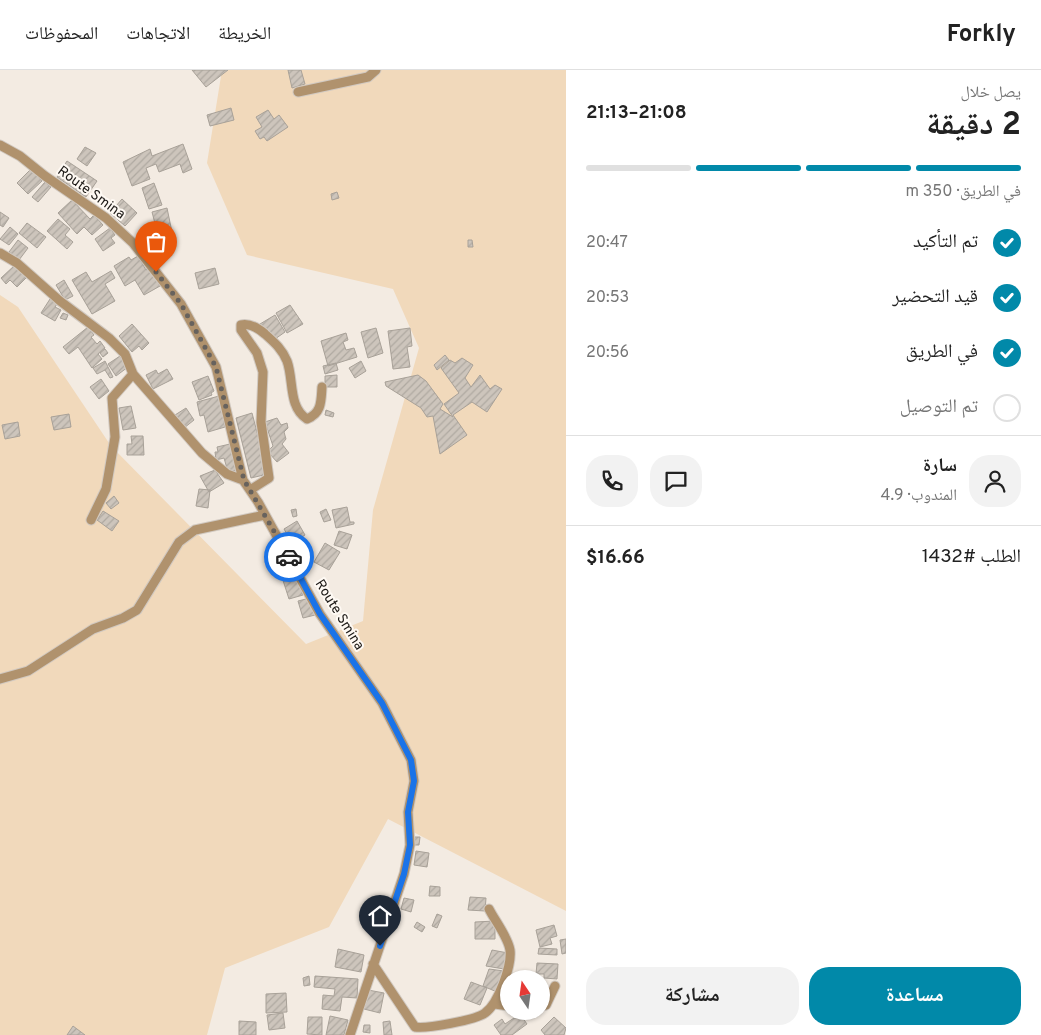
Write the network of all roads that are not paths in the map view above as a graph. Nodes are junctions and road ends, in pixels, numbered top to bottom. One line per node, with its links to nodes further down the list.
1 (376, 70): 2 (street)
2 (298, 92)
3 (0, 145): 7 (street, Route Smina)
4 (0, 253): 5 (street)
5 (134, 374): 7 (street); 10 (street)
6 (322, 387): 8 (street)
7 (244, 480): 8 (street, Route Smina)
8 (250, 490): 9 (street, Route Smina)
9 (265, 515): 11 (street); 13 (street, Route Smina)
10 (91, 520)
11 (0, 679)
12 (489, 909): 16 (street)
13 (373, 964): 18 (street); 19 (street, Route Smina)
14 (555, 986): 15 (street)
15 (550, 997)
16 (495, 1004): 17 (street); 18 (street)
17 (500, 1005)
18 (414, 1031)
19 (350, 1035)

